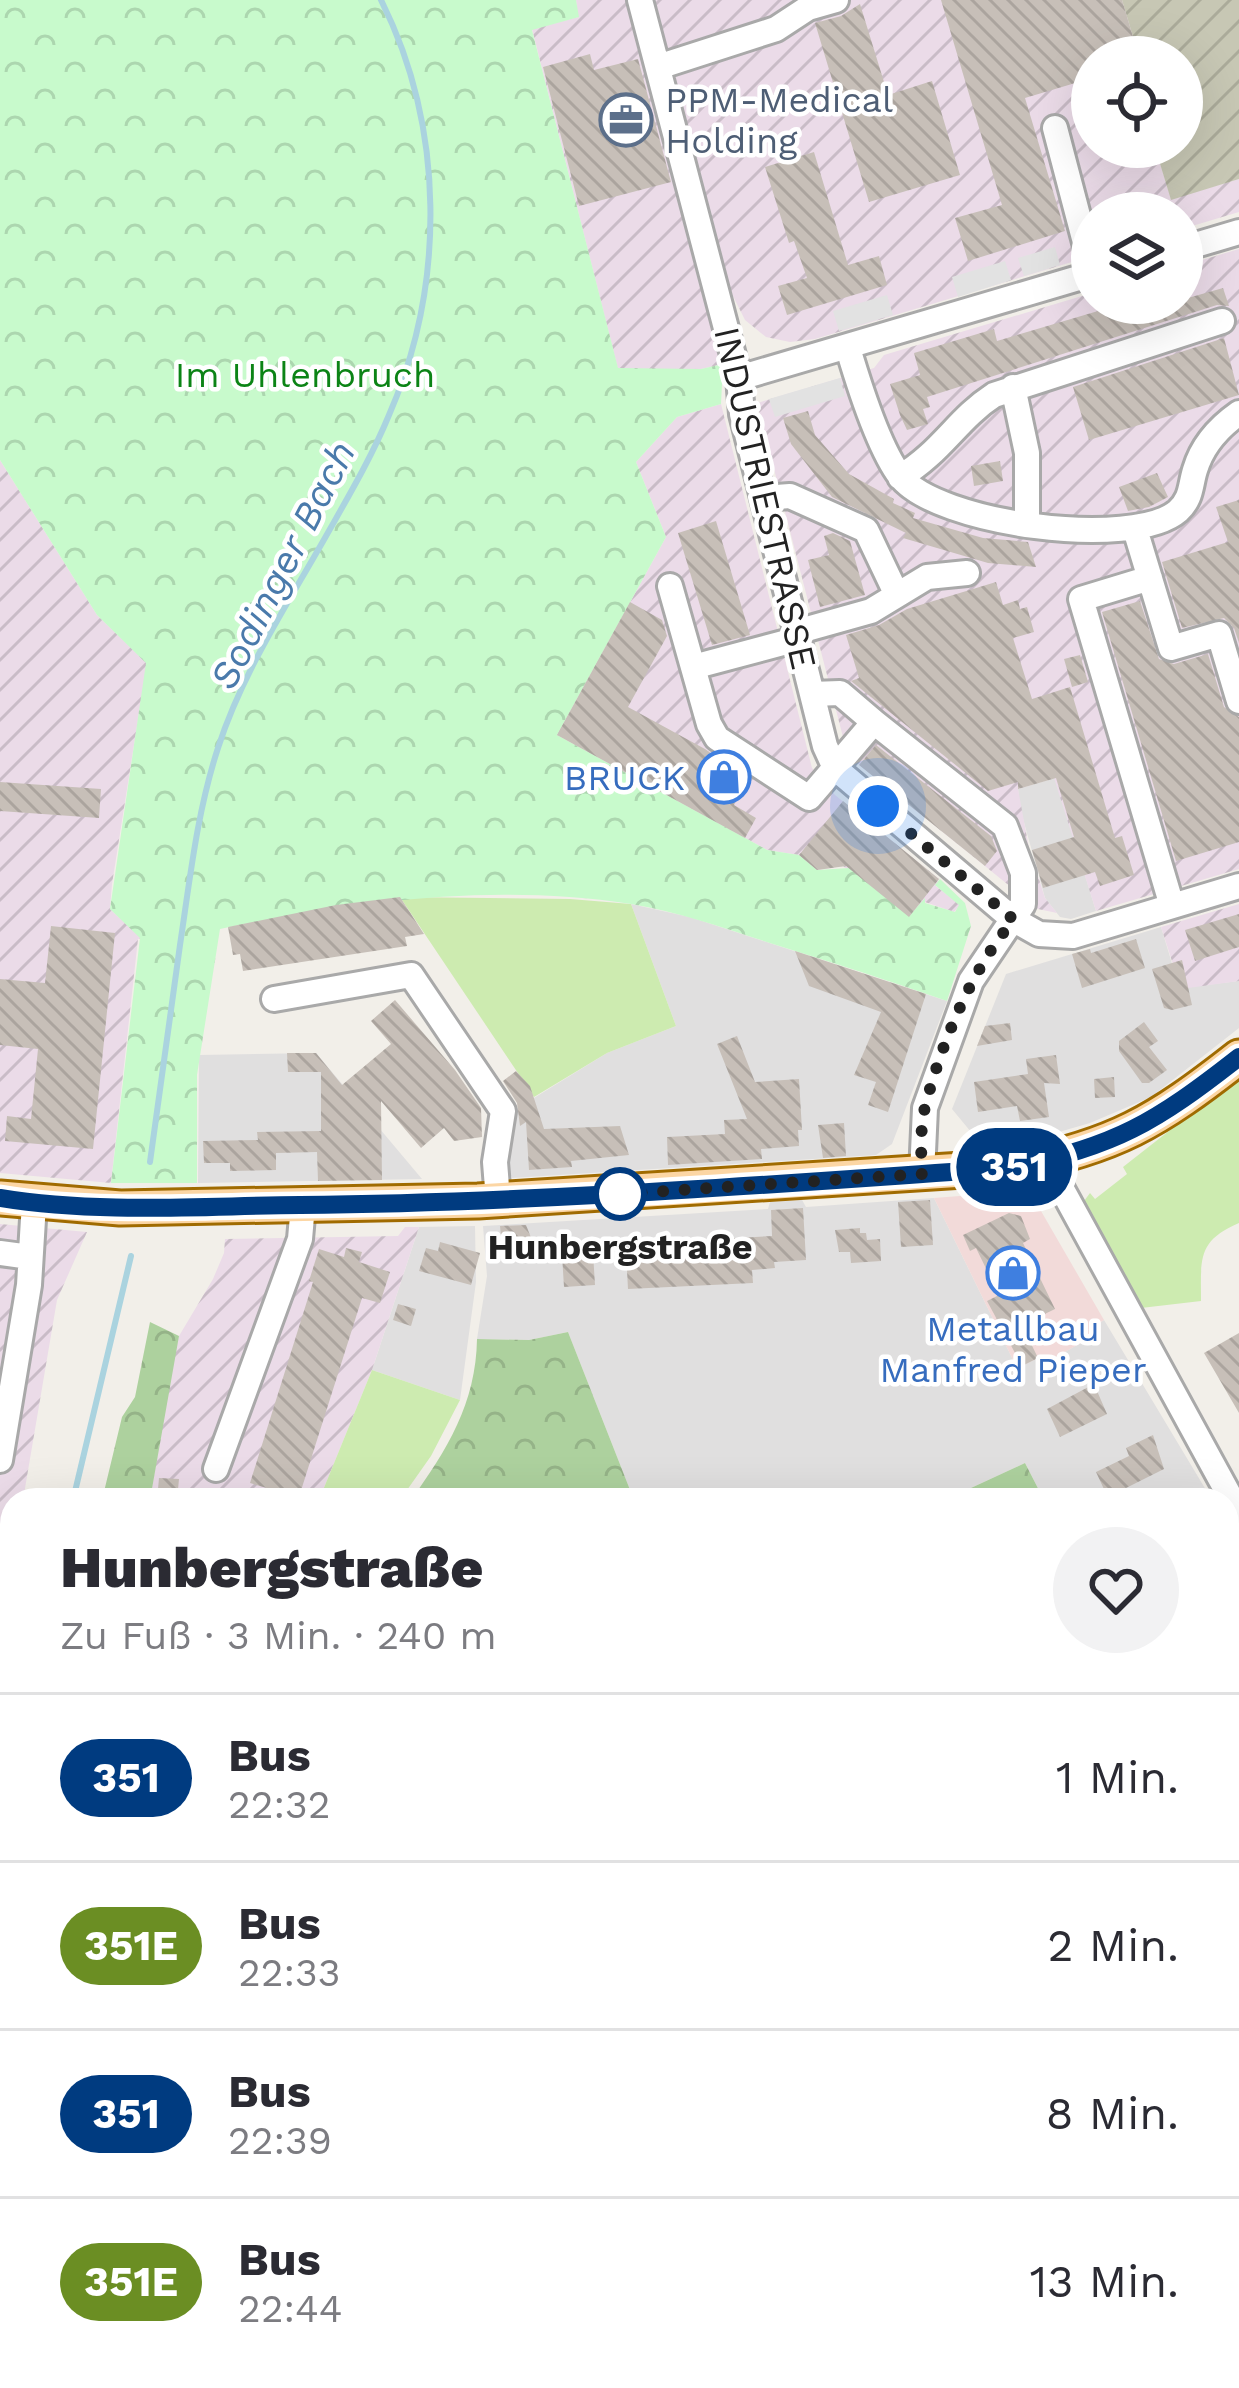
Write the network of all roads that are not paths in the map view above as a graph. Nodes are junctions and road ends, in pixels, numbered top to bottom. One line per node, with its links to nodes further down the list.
1 (640, 0): 3 (street, INDUSTRIESTRASSE)
2 (836, 0): 3 (street)
3 (658, 67): 11 (street, INDUSTRIESTRASSE)
4 (1055, 128): 5 (street)
5 (1071, 192)
6 (1239, 232): 7 (street)
7 (1203, 243)
8 (1071, 279): 10 (street)
9 (1222, 321): 12 (street)
10 (848, 348): 11 (street); 14 (street)
11 (739, 378): 15 (street, INDUSTRIESTRASSE)
12 (1013, 387): 14 (street); 16 (street)
13 (1239, 413): 17 (street)
14 (900, 477): 16 (street)
15 (763, 498): 21 (street); 22 (street, INDUSTRIESTRASSE)
16 (1027, 524): 17 (street)
17 (1135, 529): 19 (street)
18 (967, 573): 21 (street)
19 (1150, 578): 25 (street); 29 (street)
20 (670, 586): 23 (street)
21 (896, 592): 22 (street)
22 (797, 636): 23 (street); 24 (street, INDUSTRIESTRASSE)
23 (693, 667): 27 (street)
24 (812, 694): 26 (street); 27 (street, INDUSTRIESTRASSE)
25 (1239, 701)
26 (874, 722): 27 (street); 30 (street)
27 (835, 768): 30 (street)
28 (1239, 886): 29 (street)
29 (1172, 906): 30 (street)
30 (1014, 920): 34 (street)
31 (274, 999): 36 (street)
32 (1239, 1057): 33 (main road)
33 (1046, 1160): 34 (main road); 43 (street)
34 (922, 1174): 36 (main road)
35 (0, 1198): 37 (main road)
36 (498, 1200): 38 (main road)
37 (34, 1203): 38 (main road); 40 (street)
38 (304, 1205): 42 (street)
39 (0, 1253): 40 (street)
40 (30, 1257): 41 (street)
41 (0, 1460)
42 (216, 1469)
43 (1225, 1488)

